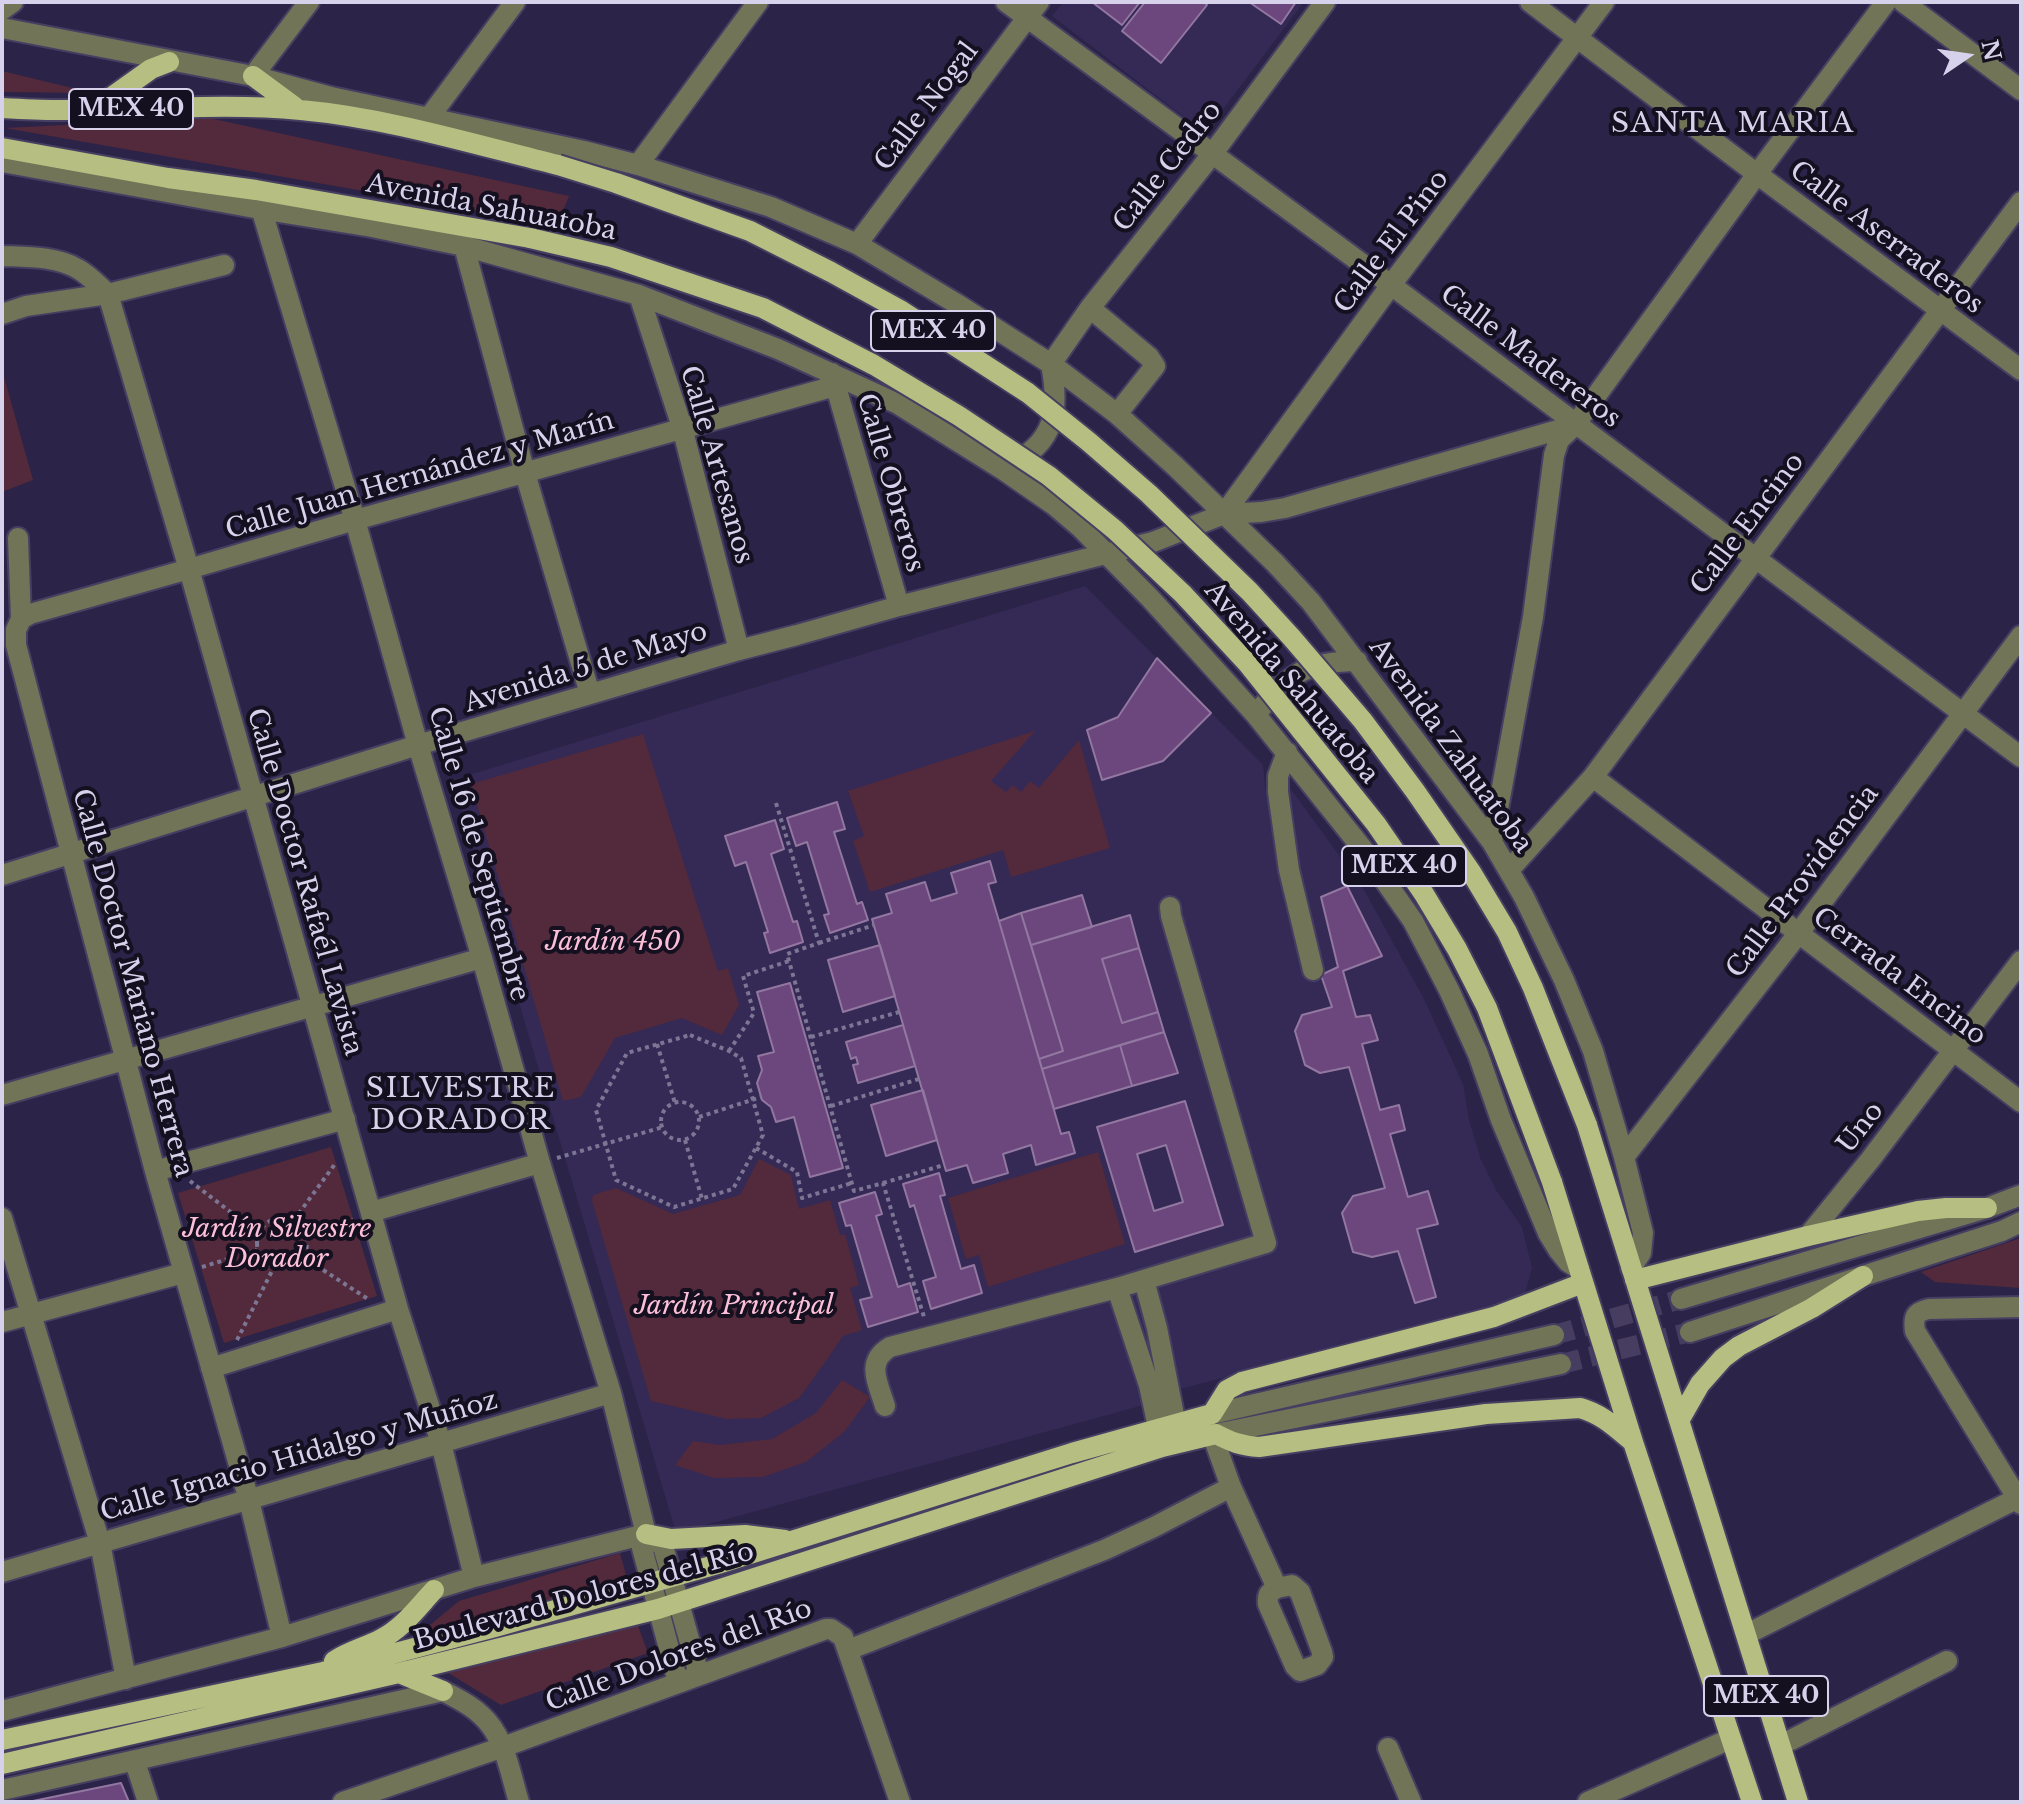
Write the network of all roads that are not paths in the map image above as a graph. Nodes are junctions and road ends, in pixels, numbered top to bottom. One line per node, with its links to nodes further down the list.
1 (13, 2): 11 (street)
2 (309, 2): 16 (street)
3 (515, 2): 21 (street)
4 (758, 2): 25 (street)
5 (1006, 2): 12 (street, Calle Madereros)
6 (1325, 2): 23 (street, Calle Cedro)
7 (1530, 2): 14 (street, Calle Aserraderos)
8 (1604, 2): 14 (street, Calle El Pino)
9 (1886, 2): 26 (street)
10 (1903, 2): 17 (street)
11 (2, 10)
12 (1033, 10): 23 (street, Calle Madereros); 29 (street, Calle Nogal)
13 (2, 28): 15 (street, Avenida Sahuatoba)
14 (1578, 38): 26 (street, Calle Aserraderos); 33 (street, Calle El Pino)
15 (169, 62): 16 (street, Avenida Sahuatoba); 19 (main road)
16 (253, 76): 20 (main road); 21 (street, Avenida Sahuatoba)
17 (2021, 90)
18 (2, 108): 19 (main road, MEX 40)
19 (84, 110): 20 (main road, MEX 40)
20 (299, 110): 21 (main road, MEX 40)
21 (424, 124): 25 (street, Avenida Sahuatoba); 91 (main road, Avenida Sahuatoba / MEX 40, bridge)
22 (2, 148): 27 (main road, Avenida Sahuatoba / MEX 40)
23 (1213, 153): 33 (street, Calle Madereros); 36 (street, Calle Cedro)
24 (2, 162): 27 (street, Avenida Sahuatoba)
25 (638, 165): 29 (street, Avenida Sahuatoba)
26 (1757, 174): 37 (street, Calle Aserraderos); 43 (street)
27 (258, 200): 30 (street, Avenida Sahuatoba); 48 (street, Calle 16 de Septiembre); 92 (main road, Avenida Sahuatoba / MEX 40, bridge)
28 (2021, 202): 37 (street, Calle Encino)
29 (857, 244): 39 (street, Avenida Sahuatoba)
30 (464, 246): 35 (street, Avenida Sahuatoba); 46 (street)
31 (2, 256): 34 (street)
32 (224, 265): 34 (street)
33 (1391, 285): 43 (street, Calle Madereros); 47 (street, Calle El Pino)
34 (108, 294): 38 (street); 52 (street, Calle Doctor Rafaél Lavista)
35 (639, 295): 41 (street, Avenida Sahuatoba); 44 (street, Calle Artesanos)
36 (1090, 308): 39 (street, Calle Cedro); 42 (street)
37 (1939, 309): 40 (street, Calle Aserraderos); 51 (street, Calle Encino)
38 (2, 314)
39 (1051, 364): 42 (street, Avenida Sahuatoba); 45 (street)
40 (2021, 370)
41 (834, 380): 44 (street, Calle Juan Hernández y Marín); 45 (street, Avenida Sahuatoba); 53 (street, Calle Obreros)
42 (1117, 414): 47 (street, Avenida Sahuatoba)
43 (1575, 425): 47 (street); 51 (street, Calle Madereros); 66 (street)
44 (682, 427): 46 (street, Calle Juan Hernández y Marín); 56 (street, Calle Artesanos)
45 (1002, 469): 50 (street, Avenida Sahuatoba)
46 (525, 473): 48 (street, Calle Juan Hernández y Marín); 58 (street)
47 (1224, 514): 50 (street, Avenida 5 de Mayo); 57 (street, Avenida Zahuatoba)
48 (355, 520): 52 (street, Calle Juan Hernández y Marín); 61 (street, Calle 16 de Septiembre)
49 (18, 538): 54 (street, Calle Doctor Mariano Herrera)
50 (1106, 554): 53 (street, Avenida 5 de Mayo); 60 (street)
51 (1757, 558): 59 (street, Calle Madereros); 64 (street, Calle Encino)
52 (189, 569): 54 (street, Calle Juan Hernández y Marín); 65 (street, Calle Doctor Rafaél Lavista)
53 (899, 606): 56 (street, Avenida 5 de Mayo)
54 (21, 619): 67 (street, Calle Doctor Mariano Herrera)
55 (2021, 636): 59 (street, Calle Providencia)
56 (739, 650): 58 (street, Avenida 5 de Mayo)
57 (1357, 661): 60 (street); 66 (street, Avenida Zahuatoba)
58 (590, 694): 61 (street, Avenida 5 de Mayo)
59 (1963, 713): 63 (street, Calle Madereros); 71 (street, Calle Providencia)
60 (1256, 715): 62 (street)
61 (418, 745): 65 (street, Avenida 5 de Mayo); 72 (street, Calle 16 de Septiembre)
62 (1287, 752): 74 (street); 92 (street)
63 (2021, 757)
64 (1593, 777): 68 (street, Calle Encino); 71 (street, Cerrada Encino)
65 (253, 796): 67 (street, Avenida 5 de Mayo); 75 (street, Calle Doctor Rafaél Lavista)
66 (1492, 842): 68 (street, Avenida Zahuatoba)
67 (70, 854): 69 (street, Avenida 5 de Mayo); 77 (street, Calle Doctor Mariano Herrera)
68 (1509, 870): 81 (street, Avenida Zahuatoba)
69 (2, 875)
70 (1170, 907): 94 (street)
71 (1798, 934): 76 (street, Cerrada Encino); 81 (street, Calle Providencia)
72 (482, 958): 75 (street); 82 (street, Calle 16 de Septiembre)
73 (2021, 961): 76 (street, Uno)
74 (1313, 970)
75 (312, 1005): 77 (street); 80 (street, Calle Doctor Rafaél Lavista)
76 (1954, 1050): 79 (street, Cerrada Encino); 89 (street, Uno)
77 (126, 1059): 78 (street); 83 (street, Calle Doctor Mariano Herrera)
78 (2, 1095)
79 (2021, 1102)
80 (345, 1119): 83 (street); 86 (street, Calle Doctor Rafaél Lavista)
81 (1624, 1157): 91 (street, Avenida Zahuatoba)
82 (540, 1163): 86 (street); 105 (street, Calle 16 de Septiembre)
83 (164, 1169): 90 (street, Calle Doctor Mariano Herrera)
84 (2021, 1195): 85 (street)
85 (1987, 1208): 89 (main road); 96 (street)
86 (371, 1212): 98 (street, Calle Doctor Rafaél Lavista)
87 (2, 1218): 99 (street)
88 (2021, 1222): 93 (street)
89 (1808, 1236): 91 (main road)
90 (183, 1273): 99 (street); 104 (street, Calle Doctor Mariano Herrera)
91 (1633, 1274): 107 (main road, MEX 40)
92 (1581, 1276): 108 (main road); 110 (main road, MEX 40)
93 (1863, 1276): 101 (street); 107 (main road)
94 (1144, 1280): 95 (street); 109 (street)
95 (1117, 1288): 106 (street); 109 (street)
96 (1681, 1299)
97 (2021, 1307): 114 (street)
98 (392, 1310): 104 (street); 111 (street, Calle Doctor Rafaél Lavista)
99 (31, 1314): 100 (street); 117 (street)
100 (2, 1322)
101 (1690, 1332)
102 (1554, 1335): 108 (street)
103 (1561, 1364): 108 (street)
104 (218, 1366): 113 (street, Calle Doctor Mariano Herrera)
105 (611, 1393): 111 (street, Calle Ignacio Hidalgo y Muñoz); 115 (street, Calle 16 de Septiembre)
106 (885, 1406)
107 (1680, 1419): 125 (main road, MEX 40)
108 (1213, 1427): 109 (main road, Boulevard Dolores del Río); 110 (main road); 112 (street)
109 (1168, 1436): 116 (main road, Boulevard Dolores del Río); 123 (main road, Boulevard Dolores del Río)
110 (1633, 1442): 136 (main road, MEX 40)
111 (441, 1443): 113 (street, Calle Ignacio Hidalgo y Muñoz); 119 (street, Calle Doctor Rafaél Lavista)
112 (1231, 1487): 121 (street); 127 (street)
113 (249, 1500): 117 (street, Calle Ignacio Hidalgo y Muñoz); 126 (street, Calle Doctor Mariano Herrera)
114 (2019, 1501): 125 (street)
115 (646, 1534): 116 (main road); 119 (street); 120 (street, Calle 16 de Septiembre)
116 (793, 1541): 120 (main road, Boulevard Dolores del Río)
117 (100, 1543): 118 (street, Calle Ignacio Hidalgo y Muñoz); 132 (street)
118 (2, 1572)
119 (474, 1577): 122 (street)
120 (662, 1580): 123 (street, Calle 16 de Septiembre); 124 (street, Calle 16 de Septiembre); 129 (main road, Boulevard Dolores del Río)
121 (1277, 1588)
122 (434, 1590): 126 (street); 129 (main road)
123 (679, 1602): 124 (main road, Boulevard Dolores del Río); 131 (street, Calle 16 de Septiembre)
124 (658, 1609): 130 (main road, Boulevard Dolores del Río); 133 (street, Calle 16 de Septiembre)
125 (1747, 1634): 138 (main road, MEX 40)
126 (282, 1637): 132 (street)
127 (848, 1650): 131 (street, Calle Dolores del Río); 147 (street)
128 (1947, 1661): 138 (street)
129 (323, 1672): 137 (main road, Boulevard Dolores del Río)
130 (399, 1673): 134 (main road); 142 (main road, Boulevard Dolores del Río)
131 (699, 1675): 133 (street, Calle Dolores del Río)
132 (126, 1679): 135 (street)
133 (678, 1682): 139 (street, Calle Dolores del Río)
134 (443, 1691): 139 (street); 141 (street)
135 (2, 1711)
136 (1730, 1739): 149 (street); 150 (main road, MEX 40)
137 (2, 1740)
138 (1781, 1745): 151 (main road, MEX 40)
139 (503, 1747): 145 (street, Calle Dolores del Río); 146 (street)
140 (1388, 1748): 148 (street)
141 (135, 1762): 143 (street); 144 (street)
142 (2, 1764)
143 (2, 1790)
144 (148, 1802)
145 (343, 1802)
146 (519, 1802)
147 (900, 1802)
148 (1411, 1802)
149 (1588, 1802)
150 (1752, 1802)
151 (1798, 1802)

